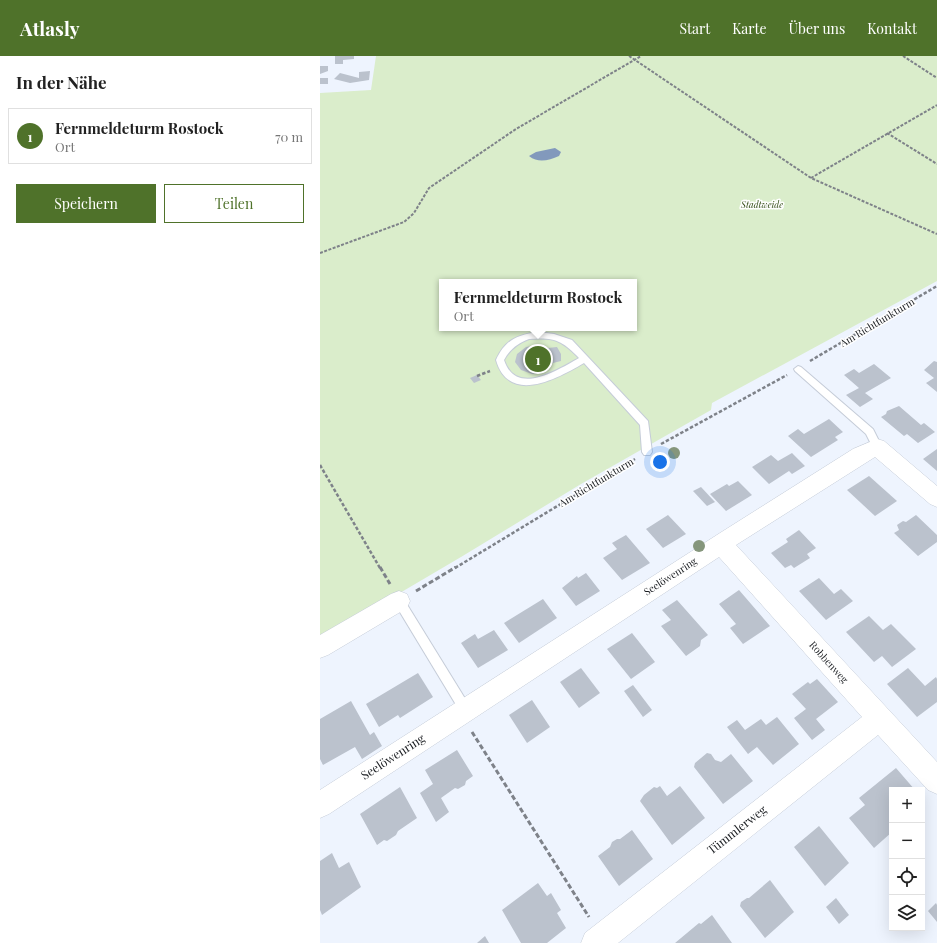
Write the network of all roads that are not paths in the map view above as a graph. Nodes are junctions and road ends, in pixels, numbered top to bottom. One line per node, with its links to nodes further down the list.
1 (584, 359): 1 (lane); 4 (lane)
2 (798, 369): 3 (lane)
3 (877, 447): 5 (street); 6 (street, Seelöwenring)
4 (646, 452)
5 (937, 498)
6 (721, 544): 9 (street, Seelöwenring); 10 (street, Robbenweg)
7 (399, 601): 8 (street); 9 (lane)
8 (320, 647)
9 (462, 711): 12 (street, Seelöwenring)
10 (880, 718): 11 (street, Robbenweg); 13 (street, Tümmlerweg)
11 (937, 781)
12 (320, 805)
13 (598, 940)

